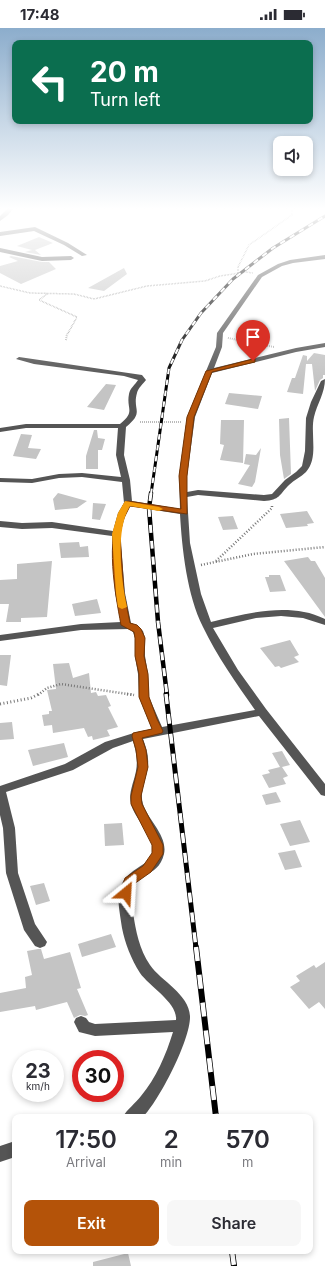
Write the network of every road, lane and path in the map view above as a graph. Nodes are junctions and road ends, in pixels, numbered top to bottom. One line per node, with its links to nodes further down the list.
1 (238, 267): 3 (path)
2 (280, 267): 4 (street)
3 (238, 274): 4 (path); 6 (path)
4 (260, 276): 7 (street)
5 (0, 286): 6 (path)
6 (48, 294): 8 (path)
7 (220, 338): 10 (path); 12 (street)
8 (66, 340)
9 (325, 346): 10 (street)
10 (296, 350): 12 (street)
11 (19, 359): 15 (street)
12 (210, 371): 14 (street)
13 (325, 381): 20 (street)
14 (191, 419): 15 (path); 19 (street)
15 (126, 424): 16 (street); 18 (street)
16 (0, 430)
17 (0, 480): 18 (street)
18 (126, 480): 21 (street)
19 (183, 496): 20 (street); 22 (street)
20 (273, 498): 26 (path)
21 (128, 503): 22 (street); 24 (street)
22 (185, 512): 27 (street)
23 (0, 524): 24 (street)
24 (116, 534): 29 (street)
25 (325, 547): 26 (path)
26 (216, 562): 27 (path)
27 (191, 567): 30 (street)
28 (325, 622): 30 (street)
29 (126, 625): 31 (street); 32 (street)
30 (207, 626): 34 (street)
31 (0, 638)
32 (144, 697): 33 (path); 35 (street)
33 (0, 704)
34 (262, 712): 35 (street); 38 (street)
35 (158, 731): 36 (street)
36 (137, 736): 37 (street); 41 (street)
37 (0, 791): 39 (street)
38 (325, 792)
39 (40, 942)
40 (81, 1022): 41 (street)
41 (181, 1026): 42 (street)
42 (138, 1114)
43 (12, 1150): 44 (street)
44 (0, 1154)

